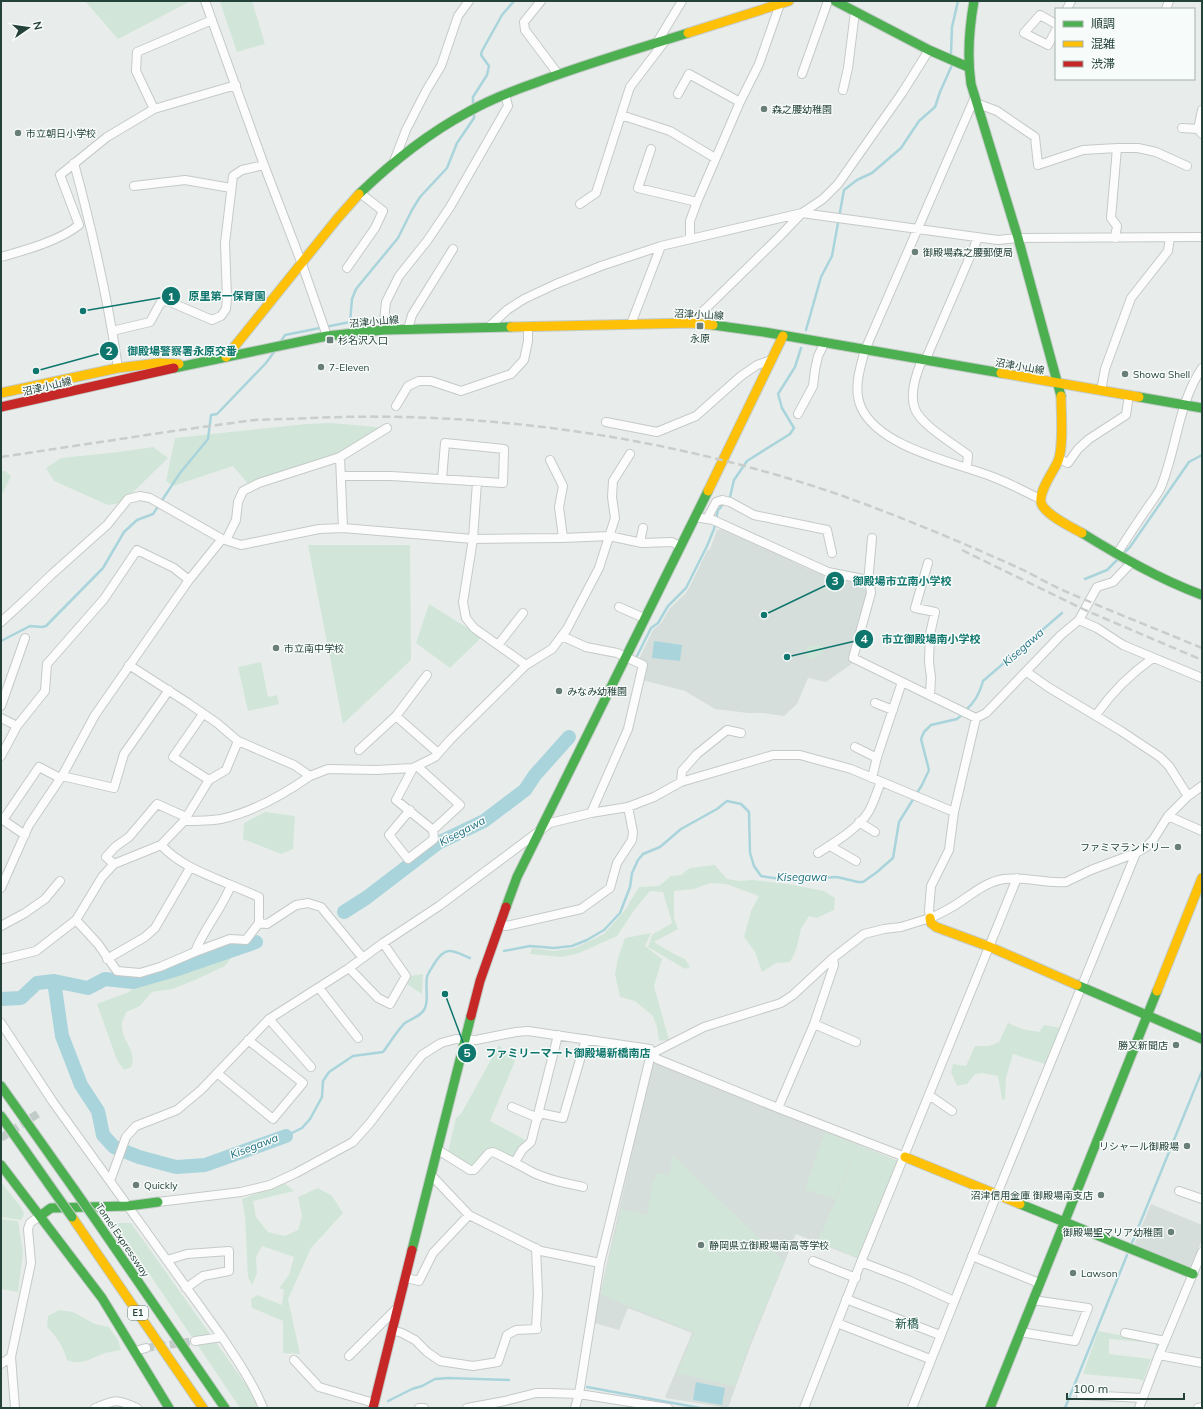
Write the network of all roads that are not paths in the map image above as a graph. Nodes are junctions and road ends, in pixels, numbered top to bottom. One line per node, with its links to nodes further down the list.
1 (205, 1): 10 (street)
2 (469, 1): 34 (street)
3 (541, 1): 17 (street)
4 (682, 1): 14 (street)
5 (828, 1): 18 (street)
6 (835, 1): 9 (main road)
7 (974, 1): 16 (main road)
8 (784, 2): 13 (main road); 24 (street)
9 (855, 12): 15 (main road); 20 (street)
10 (212, 20): 19 (street); 25 (street)
11 (1055, 23): 12 (street)
12 (1055, 32)
13 (666, 41): 14 (main road); 27 (street)
14 (656, 44): 17 (main road)
15 (930, 50): 16 (main road); 42 (street)
16 (968, 67): 23 (main road)
17 (558, 74): 21 (main road)
18 (802, 74)
19 (236, 85): 25 (street); 35 (street)
20 (843, 90)
21 (505, 94): 34 (main road); 60 (street)
22 (678, 94): 24 (street)
23 (976, 100): 31 (street); 43 (street); 48 (main road)
24 (740, 102): 32 (street)
25 (154, 109): 33 (street)
26 (1202, 110): 29 (street)
27 (621, 116): 32 (street); 41 (street)
28 (1182, 128): 29 (street)
29 (1200, 132)
30 (651, 148): 40 (street)
31 (1117, 148): 36 (street); 49 (street)
32 (715, 158): 40 (street)
33 (74, 163): 52 (street); 61 (street)
34 (393, 164): 39 (main road)
35 (264, 165): 38 (street); 53 (street)
36 (1187, 166)
37 (134, 186): 38 (street)
38 (231, 188): 61 (street)
39 (360, 193): 53 (main road); 54 (street)
40 (697, 202): 46 (street)
41 (580, 204)
42 (802, 213): 43 (street); 46 (street); 55 (street)
43 (918, 228): 47 (street); 65 (street)
44 (1170, 237): 45 (street); 49 (street); 73 (street)
45 (1202, 237)
46 (690, 238): 50 (street)
47 (978, 238): 48 (street); 68 (street)
48 (1018, 238): 49 (street); 72 (main road)
49 (1116, 238)
50 (661, 246): 56 (street); 58 (street)
51 (453, 249): 59 (street)
52 (1, 257)
53 (302, 264): 62 (street); 66 (main road)
54 (347, 268)
55 (692, 323): 56 (main road, 沼津小山線); 63 (main road, 沼津小山線)
56 (631, 324): 57 (main road, 沼津小山線)
57 (528, 326): 58 (main road, 沼津小山線); 77 (street)
58 (490, 327): 59 (main road, 沼津小山線)
59 (408, 329): 60 (main road, 沼津小山線)
60 (383, 330): 62 (main road, 沼津小山線)
61 (112, 331): 70 (street)
62 (327, 336): 66 (main road, 沼津小山線)
63 (783, 336): 64 (main road, 沼津小山線); 67 (main road)
64 (825, 342): 65 (main road, 沼津小山線); 80 (street)
65 (865, 350): 68 (main road, 沼津小山線); 87 (street)
66 (226, 357): 69 (main road, 沼津小山線)
67 (771, 360): 81 (street); 92 (main road)
68 (923, 361): 72 (main road, 沼津小山線); 87 (street)
69 (191, 364): 70 (main road, 沼津小山線); 78 (main road, 沼津小山線)
70 (118, 368): 74 (main road, 沼津小山線)
71 (1202, 368): 76 (street)
72 (1060, 384): 73 (main road, 沼津小山線); 85 (main road)
73 (1101, 391): 75 (main road, 沼津小山線)
74 (1, 393)
75 (1129, 395): 76 (main road, 沼津小山線); 85 (street)
76 (1184, 405): 79 (main road, 沼津小山線); 104 (street)
77 (396, 406)
78 (1, 407)
79 (1202, 408)
80 (798, 414)
81 (606, 422)
82 (387, 428): 84 (street)
83 (630, 454): 96 (street)
84 (340, 457): 88 (street); 99 (street)
85 (1059, 459): 91 (main road)
86 (550, 460): 97 (street)
87 (967, 467): 91 (street)
88 (341, 476): 89 (street); 94 (street)
89 (442, 479): 90 (street); 90 (street)
90 (477, 482): 100 (street)
91 (1040, 499): 104 (main road)
92 (695, 517): 93 (street); 102 (main road)
93 (710, 520): 103 (street); 108 (street)
94 (343, 528): 99 (street); 100 (street)
95 (643, 528): 101 (street)
96 (609, 536): 97 (street); 101 (street); 115 (street)
97 (563, 538): 100 (street)
98 (872, 538): 108 (street)
99 (224, 539): 107 (street); 114 (street)
100 (473, 539): 117 (street)
101 (640, 542): 102 (street)
102 (680, 546): 112 (main road)
103 (832, 553)
104 (1117, 554): 105 (main road)
105 (1129, 562): 109 (main road); 113 (street)
106 (928, 563): 127 (street)
107 (189, 580): 121 (street); 136 (street)
108 (868, 583): 125 (street)
109 (1202, 595)
110 (619, 608): 112 (street)
111 (523, 612): 117 (street)
112 (644, 618): 118 (main road)
113 (1079, 620): 119 (street); 122 (street)
114 (1, 622)
115 (562, 636): 118 (street); 120 (street)
116 (25, 638): 129 (street)
117 (498, 646): 120 (street)
118 (625, 657): 156 (street); 162 (main road)
119 (1153, 658): 124 (street); 132 (street)
120 (526, 665): 141 (street)
121 (129, 666): 126 (street); 146 (street)
122 (1027, 672): 132 (street); 134 (street)
123 (427, 675): 133 (street)
124 (1202, 678)
125 (902, 682): 127 (street); 130 (street)
126 (169, 690): 131 (street); 146 (street)
127 (930, 695): 134 (street)
128 (875, 703): 130 (street)
129 (1, 706)
130 (893, 710): 143 (street)
131 (203, 714): 138 (street); 148 (street)
132 (1096, 715): 152 (street)
133 (396, 716): 140 (street); 141 (street)
134 (973, 717): 155 (street)
135 (1, 718): 136 (street)
136 (17, 726): 142 (street)
137 (741, 733): 149 (street)
138 (238, 741): 145 (street); 148 (street)
139 (855, 747): 143 (street)
140 (360, 750)
141 (438, 753): 144 (street)
142 (1, 756)
143 (877, 758): 147 (street)
144 (416, 767): 145 (street); 154 (street); 160 (street)
145 (310, 776): 158 (street)
146 (61, 777): 164 (street); 164 (street)
147 (872, 778): 149 (street); 150 (street)
148 (209, 780): 158 (street)
149 (681, 782): 153 (street)
150 (881, 782): 155 (street); 159 (street)
151 (1202, 786): 152 (street)
152 (1188, 796): 157 (street)
153 (628, 807): 156 (street); 180 (street)
154 (410, 810): 160 (street); 160 (street)
155 (954, 812): 177 (street)
156 (591, 813): 162 (street)
157 (1168, 816): 161 (street); 168 (street)
158 (185, 819): 165 (street); 170 (street)
159 (859, 822): 163 (street); 166 (street)
160 (434, 830)
161 (1202, 831)
162 (538, 832): 180 (main road); 182 (street)
163 (875, 832)
164 (24, 835): 176 (street)
165 (161, 845): 170 (street); 171 (street)
166 (830, 846): 167 (street); 169 (street)
167 (818, 853)
168 (1136, 853): 172 (street); 190 (street)
169 (856, 861)
170 (114, 864): 178 (street)
171 (190, 868): 175 (street); 188 (street)
172 (1017, 878): 177 (street); 183 (street)
173 (1202, 878): 192 (main road)
174 (60, 881): 181 (street)
175 (231, 885): 179 (street); 184 (street)
176 (1, 888)
177 (930, 918): 183 (main road); 186 (street)
178 (76, 920): 187 (street); 188 (street)
179 (259, 923): 184 (street); 185 (street)
180 (499, 924): 198 (main road)
181 (1, 926)
182 (382, 943): 185 (street); 189 (street)
183 (990, 947): 190 (main road); 207 (street)
184 (195, 952): 188 (street)
185 (362, 958): 189 (street)
186 (833, 958): 195 (street); 203 (street)
187 (2, 959)
188 (108, 959)
189 (349, 968): 191 (street)
190 (1082, 986): 192 (main road); 221 (street)
191 (319, 988): 193 (street); 197 (street)
192 (1148, 1016): 200 (main road); 227 (main road)
193 (269, 1019): 201 (street); 204 (street)
194 (1, 1023): 218 (street)
195 (814, 1024): 202 (street); 209 (street)
196 (558, 1035): 198 (street); 199 (street); 211 (street)
197 (358, 1038)
198 (466, 1039): 213 (main road); 223 (street)
199 (586, 1039): 203 (street); 211 (street)
200 (1202, 1039)
201 (248, 1040): 205 (street); 205 (street)
202 (856, 1042)
203 (653, 1053): 209 (street); 234 (street)
204 (311, 1067)
205 (217, 1073): 218 (street)
206 (1, 1086): 270 (main road, Tomei Expressway / E1, bridge)
207 (929, 1095): 210 (street); 214 (street)
208 (512, 1106): 211 (street)
209 (778, 1108): 214 (street)
210 (952, 1111)
211 (539, 1115): 215 (street)
212 (1, 1116): 269 (main road, E1, bridge)
213 (438, 1150): 215 (street); 217 (main road)
214 (905, 1157): 221 (main road); 233 (street)
215 (515, 1162): 219 (street)
216 (1, 1165): 226 (main road)
217 (432, 1176): 225 (street); 236 (main road)
218 (110, 1181): 224 (street)
219 (582, 1187)
220 (1179, 1191): 222 (street)
221 (997, 1194): 227 (main road); 230 (street)
222 (1202, 1199)
223 (158, 1202): 224 (main road)
224 (128, 1206): 226 (main road); 231 (street)
225 (469, 1215): 228 (street); 236 (street)
226 (40, 1216): 253 (main road); 256 (street)
227 (1064, 1222): 235 (main road); 238 (main road)
228 (536, 1248): 234 (street); 245 (street)
229 (1202, 1252): 235 (street)
230 (972, 1256): 238 (street); 242 (street)
231 (167, 1260): 239 (street); 239 (street)
232 (813, 1261): 237 (street)
233 (861, 1262): 237 (street); 242 (street)
234 (600, 1264): 261 (street)
235 (1193, 1274): 251 (street)
236 (406, 1278): 243 (main road)
237 (856, 1278): 240 (street)
238 (1039, 1283): 241 (main road)
239 (186, 1288): 249 (street)
240 (846, 1299): 244 (street); 248 (street)
241 (1033, 1300): 246 (main road); 246 (street)
242 (954, 1301): 248 (street)
243 (398, 1307): 245 (main road); 255 (street)
244 (837, 1323): 257 (street); 277 (street)
245 (392, 1330): 264 (main road)
246 (1020, 1332): 279 (main road)
247 (1125, 1333): 251 (street)
248 (940, 1335): 257 (street)
249 (222, 1337): 250 (street); 271 (street)
250 (195, 1341)
251 (1165, 1341): 254 (street)
252 (146, 1348): 253 (street)
253 (135, 1351): 268 (main road)
254 (1159, 1355): 259 (street); 263 (street)
255 (349, 1356)
256 (11, 1357): 260 (street); 265 (street)
257 (930, 1359): 278 (street)
258 (294, 1360): 264 (street)
259 (1202, 1363)
260 (1, 1364)
261 (579, 1394): 274 (street); 275 (street); 276 (street)
262 (1081, 1395): 263 (street)
263 (1143, 1398): 280 (street)
264 (374, 1405)
265 (15, 1408)
266 (95, 1408): 267 (street)
267 (138, 1408)
268 (169, 1408)
269 (203, 1408)
270 (224, 1408)
271 (263, 1408)
272 (419, 1408): 273 (street)
273 (424, 1408)
274 (468, 1408)
275 (575, 1408)
276 (668, 1408)
277 (804, 1408)
278 (912, 1408)
279 (990, 1408)
280 (1139, 1408)
281 (1198, 1408): 282 (street)
282 (1202, 1408)

